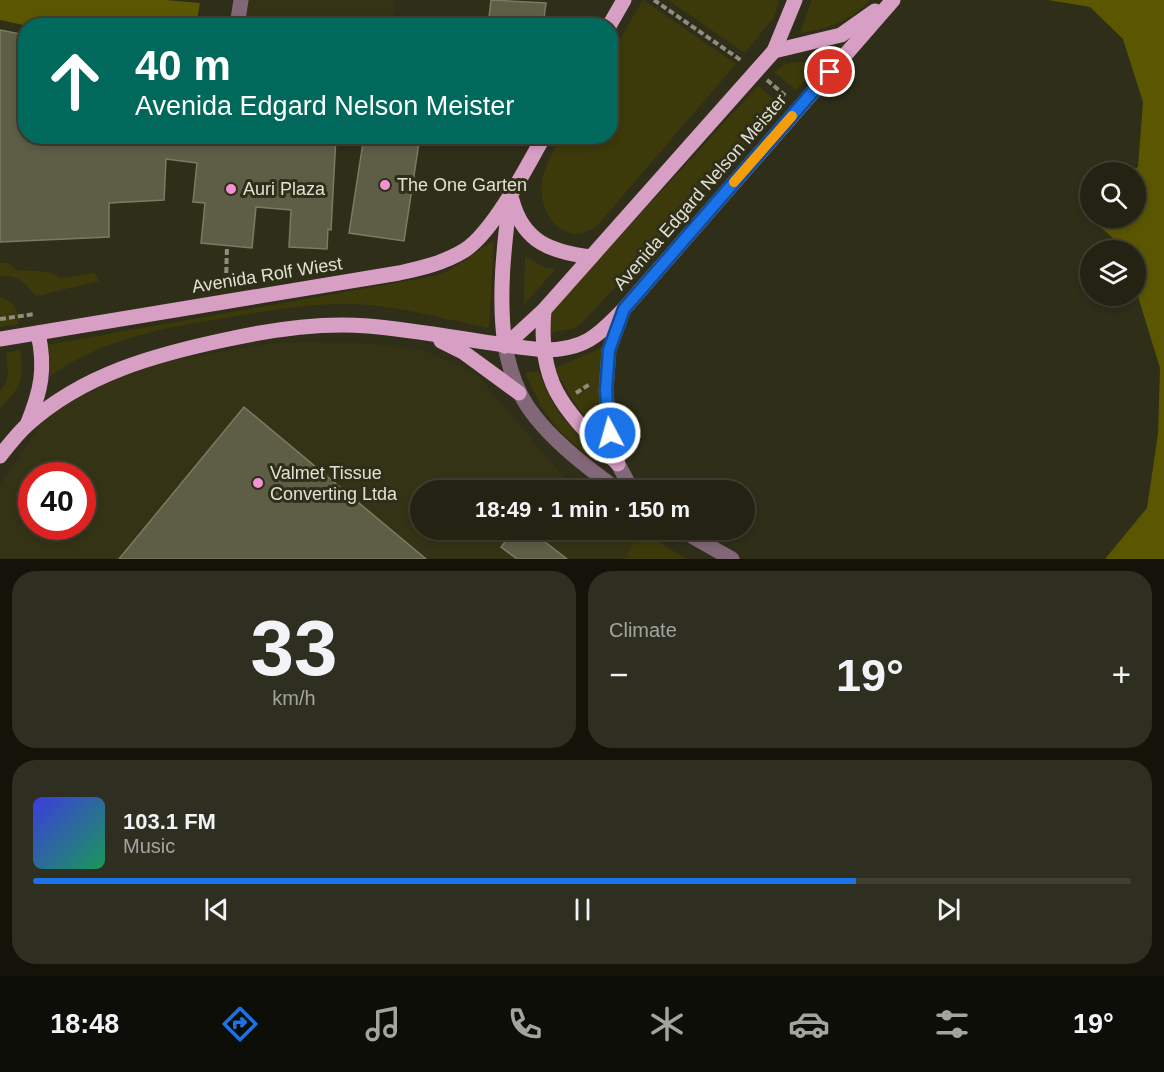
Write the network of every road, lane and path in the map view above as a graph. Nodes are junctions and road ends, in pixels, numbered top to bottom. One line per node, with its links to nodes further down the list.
1 (241, 0): 7 (street)
2 (624, 0): 8 (main road)
3 (654, 0): 10 (path)
4 (786, 0): 9 (main road)
5 (795, 0): 9 (main road)
6 (891, 0): 9 (main road); 11 (main road, Avenida Edgard Nelson Meister)
7 (238, 18)
8 (614, 18)
9 (774, 51): 10 (main road)
10 (756, 71): 11 (path); 15 (main road)
11 (799, 108): 17 (main road, Avenida Edgard Nelson Meister)
12 (539, 144): 13 (main road, Avenida Rolf Wiest)
13 (510, 194): 15 (main road); 19 (main road, Avenida Rolf Wiest); 22 (main road)
14 (227, 246): 16 (path)
15 (591, 257): 18 (main road)
16 (226, 282)
17 (624, 309): 23 (main road, Avenida Edgard Nelson Meister); 27 (street)
18 (544, 310): 22 (main road); 23 (main road)
19 (38, 333): 21 (main road, Avenida Rolf Wiest); 25 (main road)
20 (425, 333): 22 (main road, Avenida Edgard Nelson Meister); 24 (main road); 25 (main road, Avenida Edgard Nelson Meister)
21 (0, 339)
22 (505, 346): 23 (main road, Avenida Edgard Nelson Meister); 24 (street)
23 (544, 350): 27 (main road)
24 (519, 393): 28 (street)
25 (27, 425): 26 (main road)
26 (0, 456)
27 (618, 464): 29 (street)
28 (606, 480)
29 (627, 480)
30 (699, 540): 31 (street)
31 (732, 559)

